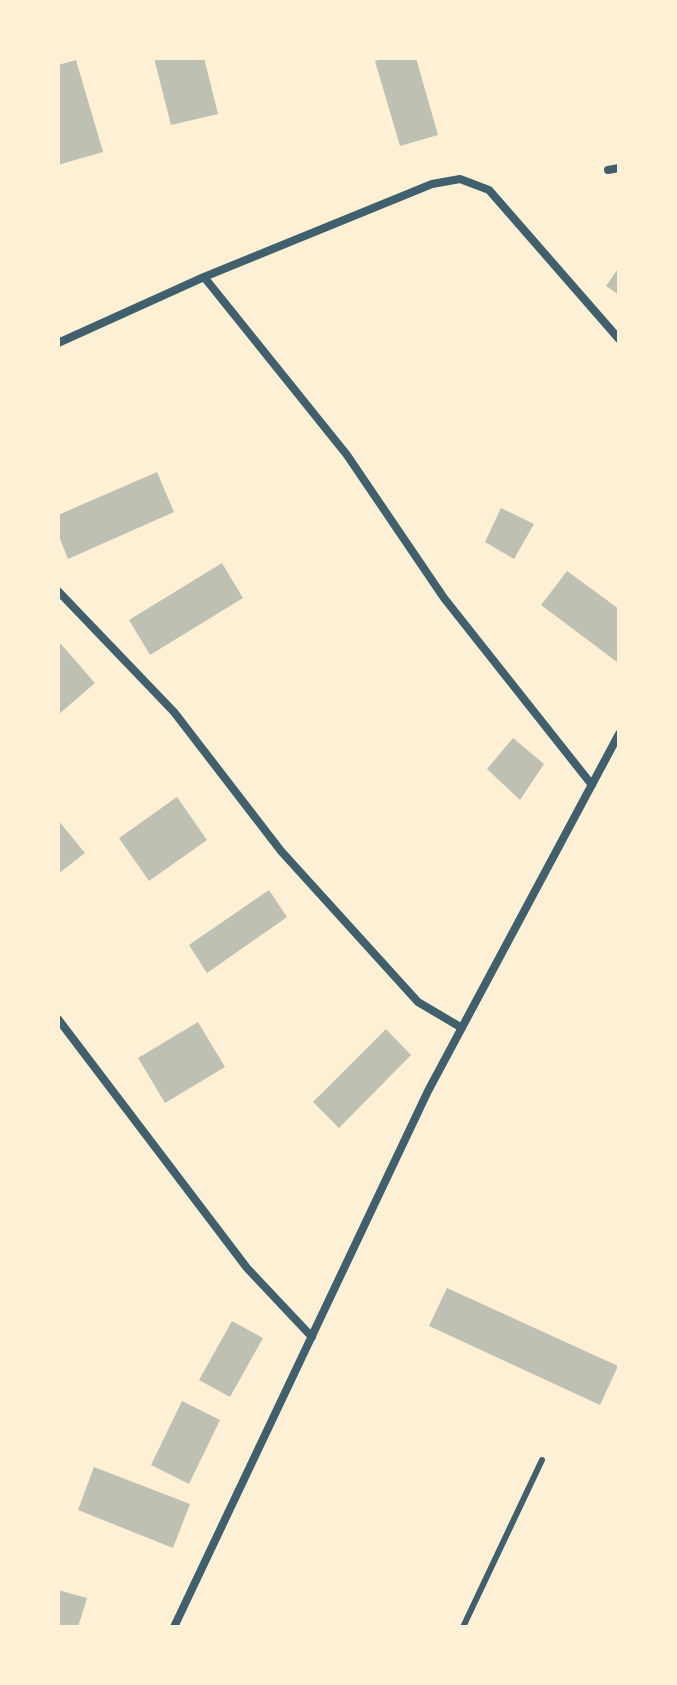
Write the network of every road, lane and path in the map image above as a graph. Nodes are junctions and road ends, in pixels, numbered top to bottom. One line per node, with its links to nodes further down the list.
1 (619, 168): 2 (street)
2 (608, 170)
3 (204, 277): 4 (street); 5 (street); 8 (street)
4 (619, 339)
5 (58, 343)
6 (58, 591): 10 (street)
7 (619, 734): 8 (street)
8 (592, 785): 10 (street)
9 (58, 1019): 11 (street)
10 (462, 1028): 11 (street)
11 (312, 1337): 13 (street)
12 (542, 1460): 14 (lane)
13 (174, 1627)
14 (463, 1627)

